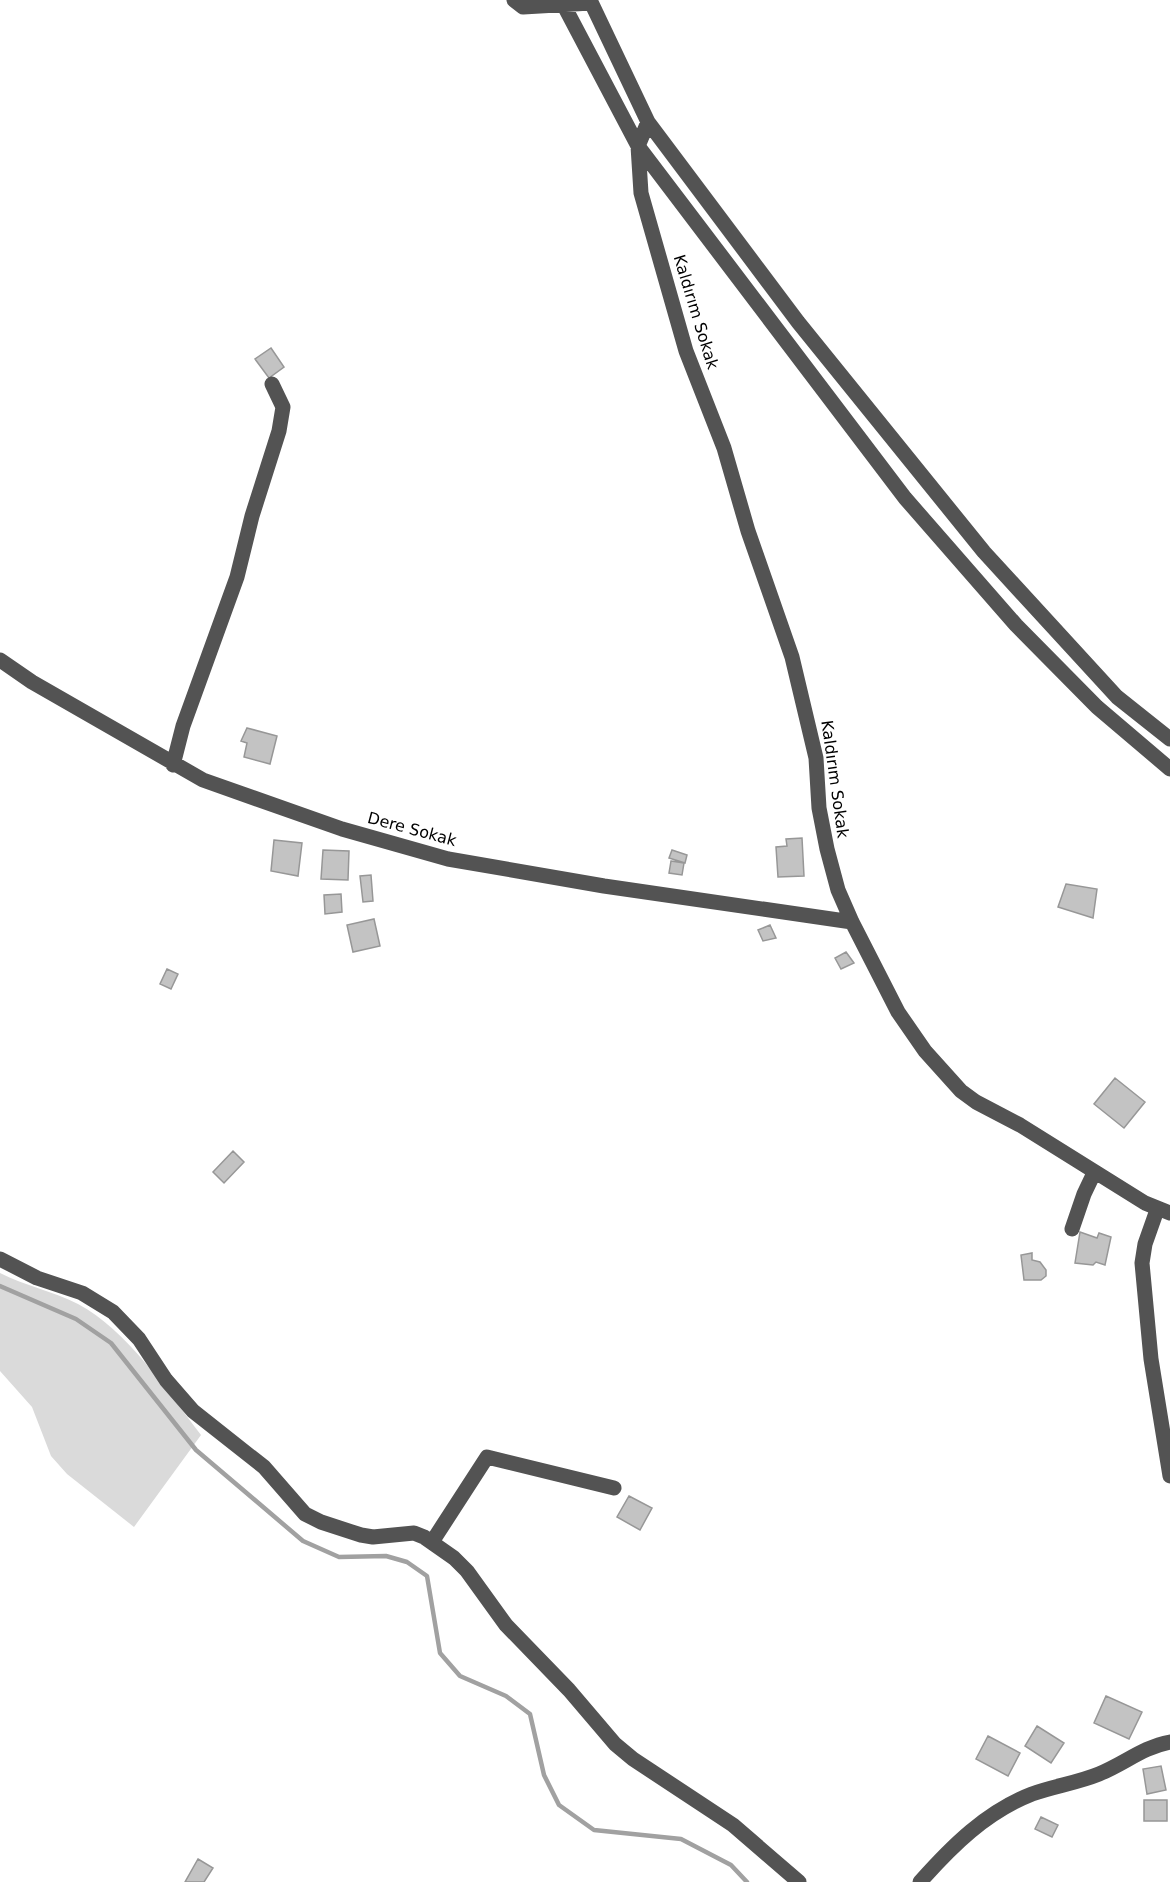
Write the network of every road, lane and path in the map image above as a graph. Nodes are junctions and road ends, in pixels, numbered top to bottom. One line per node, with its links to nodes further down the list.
1 (514, 0): 3 (street)
2 (591, 1): 3 (street); 4 (street)
3 (562, 3): 5 (street, Kaldırım Sokak)
4 (648, 122): 5 (street, Kaldırım Sokak); 8 (street)
5 (638, 146): 10 (street); 11 (street, Kaldırım Sokak)
6 (272, 384): 9 (street)
7 (0, 660): 9 (street, Dere Sokak)
8 (1170, 739)
9 (173, 765): 11 (street, Dere Sokak)
10 (1170, 769)
11 (852, 921): 12 (street, Kaldırım Sokak)
12 (1094, 1173): 13 (street, Kaldırım Sokak); 14 (street)
13 (1164, 1211): 16 (street)
14 (1072, 1229)
15 (0, 1259): 18 (street)
16 (1170, 1476)
17 (614, 1488): 18 (street)
18 (432, 1542): 20 (street)
19 (1170, 1742): 21 (street)
20 (799, 1882)
21 (920, 1882)

